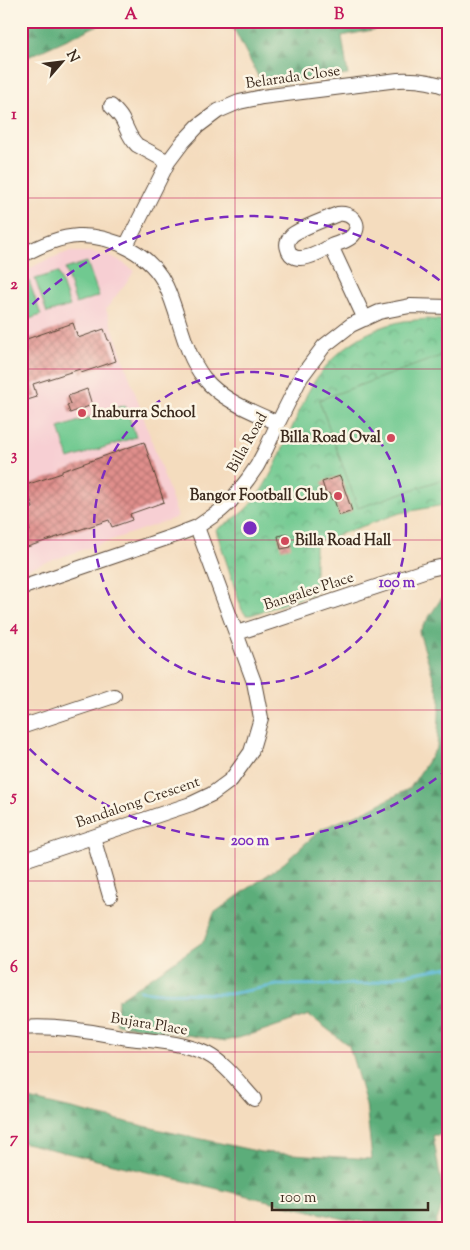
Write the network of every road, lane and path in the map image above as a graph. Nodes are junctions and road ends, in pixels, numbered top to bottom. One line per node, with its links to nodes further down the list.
1 (449, 88): 3 (street, Belarada Close)
2 (111, 106): 3 (street)
3 (168, 162): 4 (street, Belarada Close)
4 (126, 246): 6 (street); 9 (street)
5 (331, 246): 5 (street); 8 (street)
6 (23, 251)
7 (449, 307): 8 (street, Billa Road)
8 (365, 319): 9 (street, Billa Road)
9 (278, 423): 10 (street, Billa Road)
10 (197, 527): 12 (street, Billa Road); 13 (street, Bandalong Crescent)
11 (449, 565): 13 (street, Bangalee Place)
12 (21, 588)
13 (237, 633): 16 (street, Bandalong Crescent)
14 (114, 696): 15 (street)
15 (21, 727)
16 (93, 837): 17 (street, Bandalong Crescent); 18 (street)
17 (21, 861)
18 (110, 896)
19 (21, 1028): 20 (street, Bujara Place)
20 (254, 1099)

